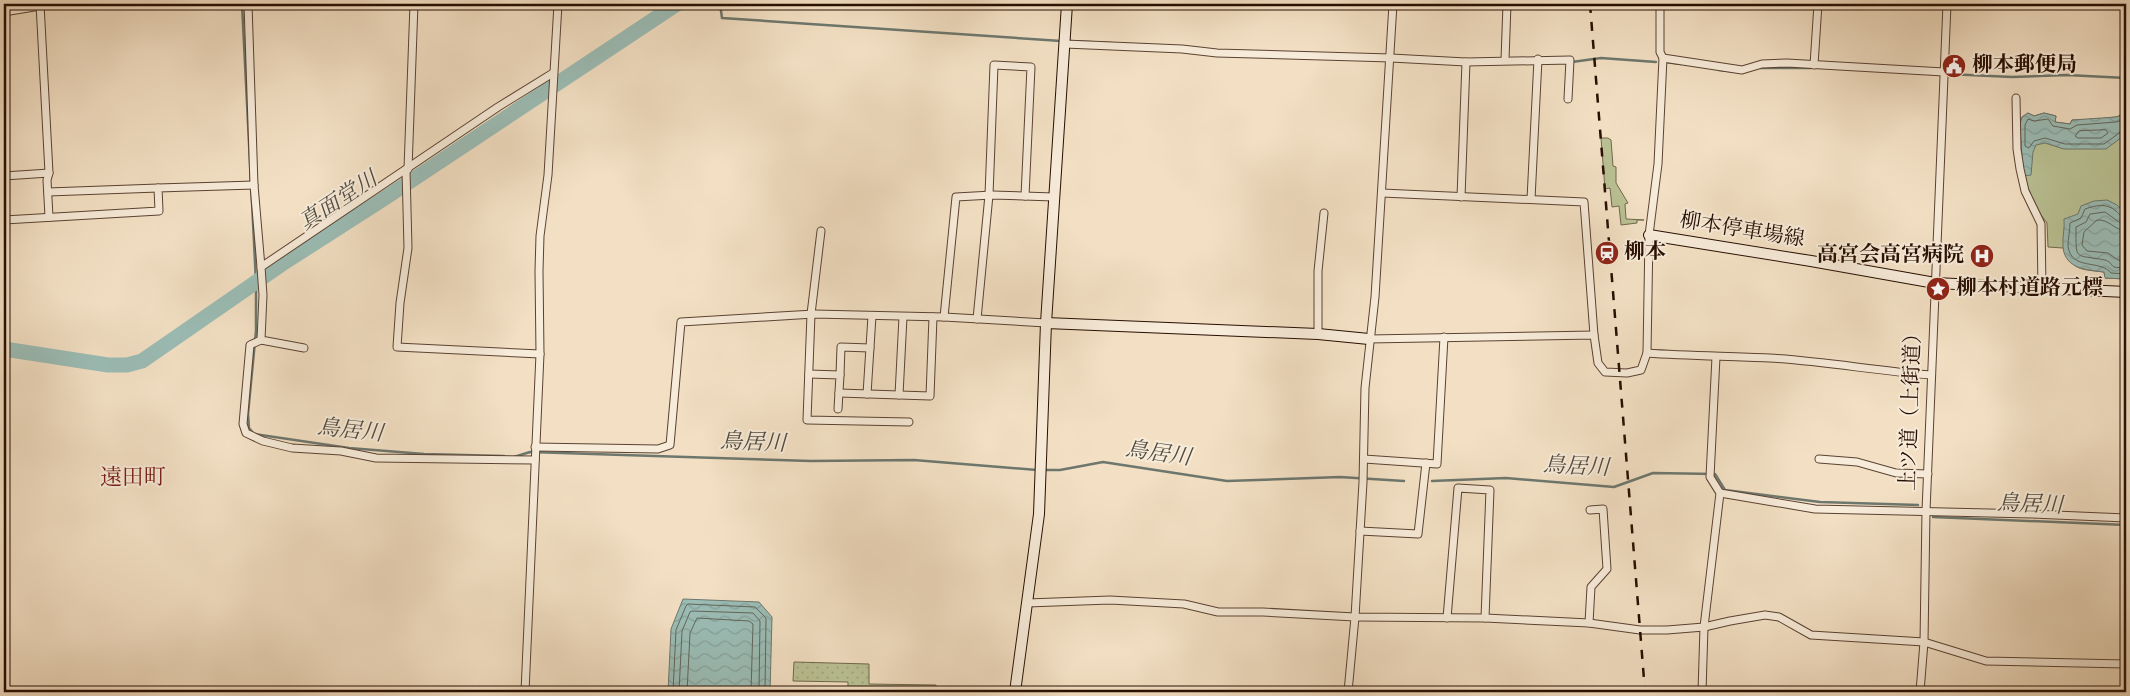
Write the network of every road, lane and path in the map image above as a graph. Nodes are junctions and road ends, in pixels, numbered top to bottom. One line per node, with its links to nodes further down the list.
1 (248, 4): 26 (street)
2 (414, 4): 23 (street)
3 (558, 4): 20 (street)
4 (1067, 4): 12 (street)
5 (1393, 4): 13 (street)
6 (1508, 4): 16 (street)
7 (1660, 4): 14 (street)
8 (1818, 4): 18 (street)
9 (1947, 4): 19 (street, 上ツ道（上街道）)
10 (40, 5): 11 (street); 24 (street)
11 (4, 12)
12 (1065, 44): 13 (street); 32 (street)
13 (1391, 58): 17 (street); 29 (street)
14 (1663, 58): 18 (street); 39 (street)
15 (1538, 59): 16 (street); 22 (street); 34 (street)
16 (1505, 60): 17 (street)
17 (1466, 62): 33 (street)
18 (1814, 65): 19 (street)
19 (1944, 72): 41 (street, 上ツ道（上街道）)
20 (553, 76): 23 (street); 59 (street)
21 (2016, 98): 42 (street)
22 (1568, 99)
23 (407, 171): 40 (street); 59 (street)
24 (49, 173): 25 (street); 28 (street)
25 (4, 176)
26 (254, 185): 27 (street); 40 (street)
27 (158, 188): 28 (street); 36 (street)
28 (48, 192): 36 (street)
29 (1382, 193): 33 (street); 54 (street)
30 (989, 195): 31 (street); 31 (street); 48 (street); 49 (street)
31 (1025, 196): 32 (street)
32 (1054, 197): 50 (street)
33 (1461, 197): 34 (street)
34 (1531, 199): 52 (street)
35 (1324, 213): 51 (street)
36 (49, 217): 37 (street)
37 (4, 220)
38 (820, 231): 44 (street)
39 (1649, 235): 41 (street, 柳本停車場線); 58 (street)
40 (261, 269): 55 (street)
41 (1935, 283): 42 (street, 柳本停車場線); 63 (street, 上ツ道（上街道）)
42 (2042, 287): 43 (street, 柳本停車場線)
43 (2126, 292)
44 (811, 314): 45 (street); 61 (street); 69 (street)
45 (872, 316): 46 (street); 57 (street)
46 (903, 317): 47 (street); 66 (street)
47 (933, 317): 48 (street); 66 (street)
48 (944, 317): 49 (street)
49 (977, 319): 50 (street)
50 (1046, 323): 51 (street); 80 (street)
51 (1318, 334): 54 (street)
52 (1594, 335): 53 (street); 58 (street)
53 (1444, 337): 54 (street); 73 (street)
54 (1369, 339): 70 (street)
55 (261, 340): 56 (street); 72 (street)
56 (304, 348)
57 (870, 348): 62 (street); 65 (street)
58 (1647, 353): 60 (street)
59 (540, 354): 69 (street)
60 (1716, 357): 63 (street); 75 (street)
61 (809, 374): 62 (street); 68 (street)
62 (840, 375): 64 (street)
63 (1932, 375): 74 (street, 上ツ道（上街道）)
64 (839, 393): 65 (street); 67 (street)
65 (867, 394): 66 (street)
66 (899, 395)
67 (838, 409)
68 (910, 422)
69 (535, 447): 72 (street)
70 (1364, 459): 73 (street); 79 (street)
71 (1819, 459): 74 (street)
72 (535, 460): 88 (street)
73 (1426, 463): 79 (street)
74 (1928, 474): 77 (street, 上ツ道（上街道）)
75 (1720, 493): 77 (street); 85 (street)
76 (1590, 510): 84 (street)
77 (1926, 511): 78 (street); 86 (street, 上ツ道（上街道）)
78 (2126, 518)
79 (1360, 530): 81 (street)
80 (1027, 603): 81 (street); 89 (street)
81 (1355, 617): 82 (street); 90 (street)
82 (1447, 618): 83 (street); 83 (street)
83 (1485, 618): 84 (street)
84 (1589, 623): 85 (street)
85 (1704, 627): 86 (street); 91 (street)
86 (1924, 642): 87 (street); 92 (street, 上ツ道（上街道）)
87 (2126, 664)
88 (525, 692)
89 (1015, 692)
90 (1348, 692)
91 (1702, 692)
92 (1920, 692)

